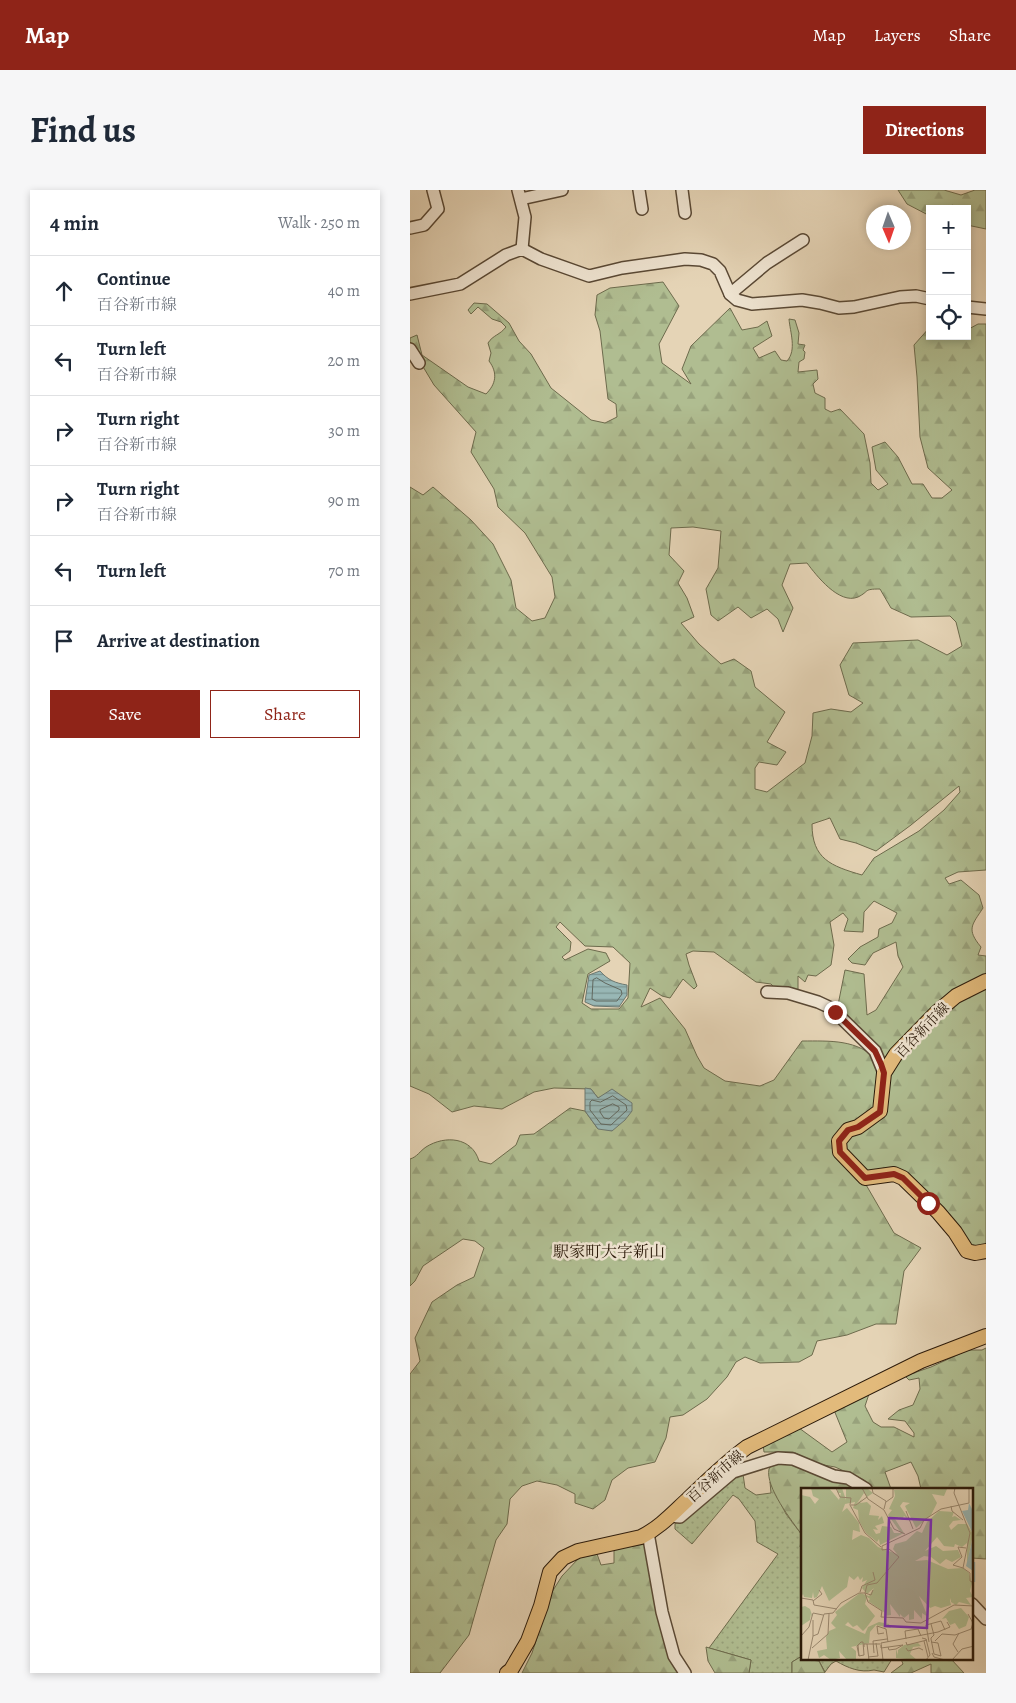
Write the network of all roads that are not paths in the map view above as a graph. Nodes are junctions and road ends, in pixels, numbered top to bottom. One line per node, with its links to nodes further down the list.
1 (433, 190): 8 (street)
2 (562, 190): 5 (street)
3 (639, 190): 6 (street)
4 (682, 190): 7 (street)
5 (520, 195): 10 (street)
6 (642, 209)
7 (685, 213)
8 (410, 228)
9 (803, 240): 12 (street)
10 (522, 249): 11 (street); 12 (street)
11 (410, 294)
12 (730, 294): 13 (street)
13 (926, 298)
14 (971, 307): 15 (street)
15 (986, 309)
16 (410, 349): 17 (street)
17 (419, 363)
18 (986, 981): 20 (main road, 百谷新市線)
19 (767, 992): 20 (street)
20 (884, 1073): 21 (main road, 百谷新市線)
21 (986, 1250)
22 (986, 1336): 24 (main road, 百谷新市線)
23 (864, 1488): 24 (street)
24 (670, 1516): 25 (main road, 百谷新市線)
25 (648, 1533): 28 (main road, 百谷新市線); 29 (street)
26 (974, 1606): 27 (street)
27 (986, 1619)
28 (508, 1673)
29 (685, 1673)

